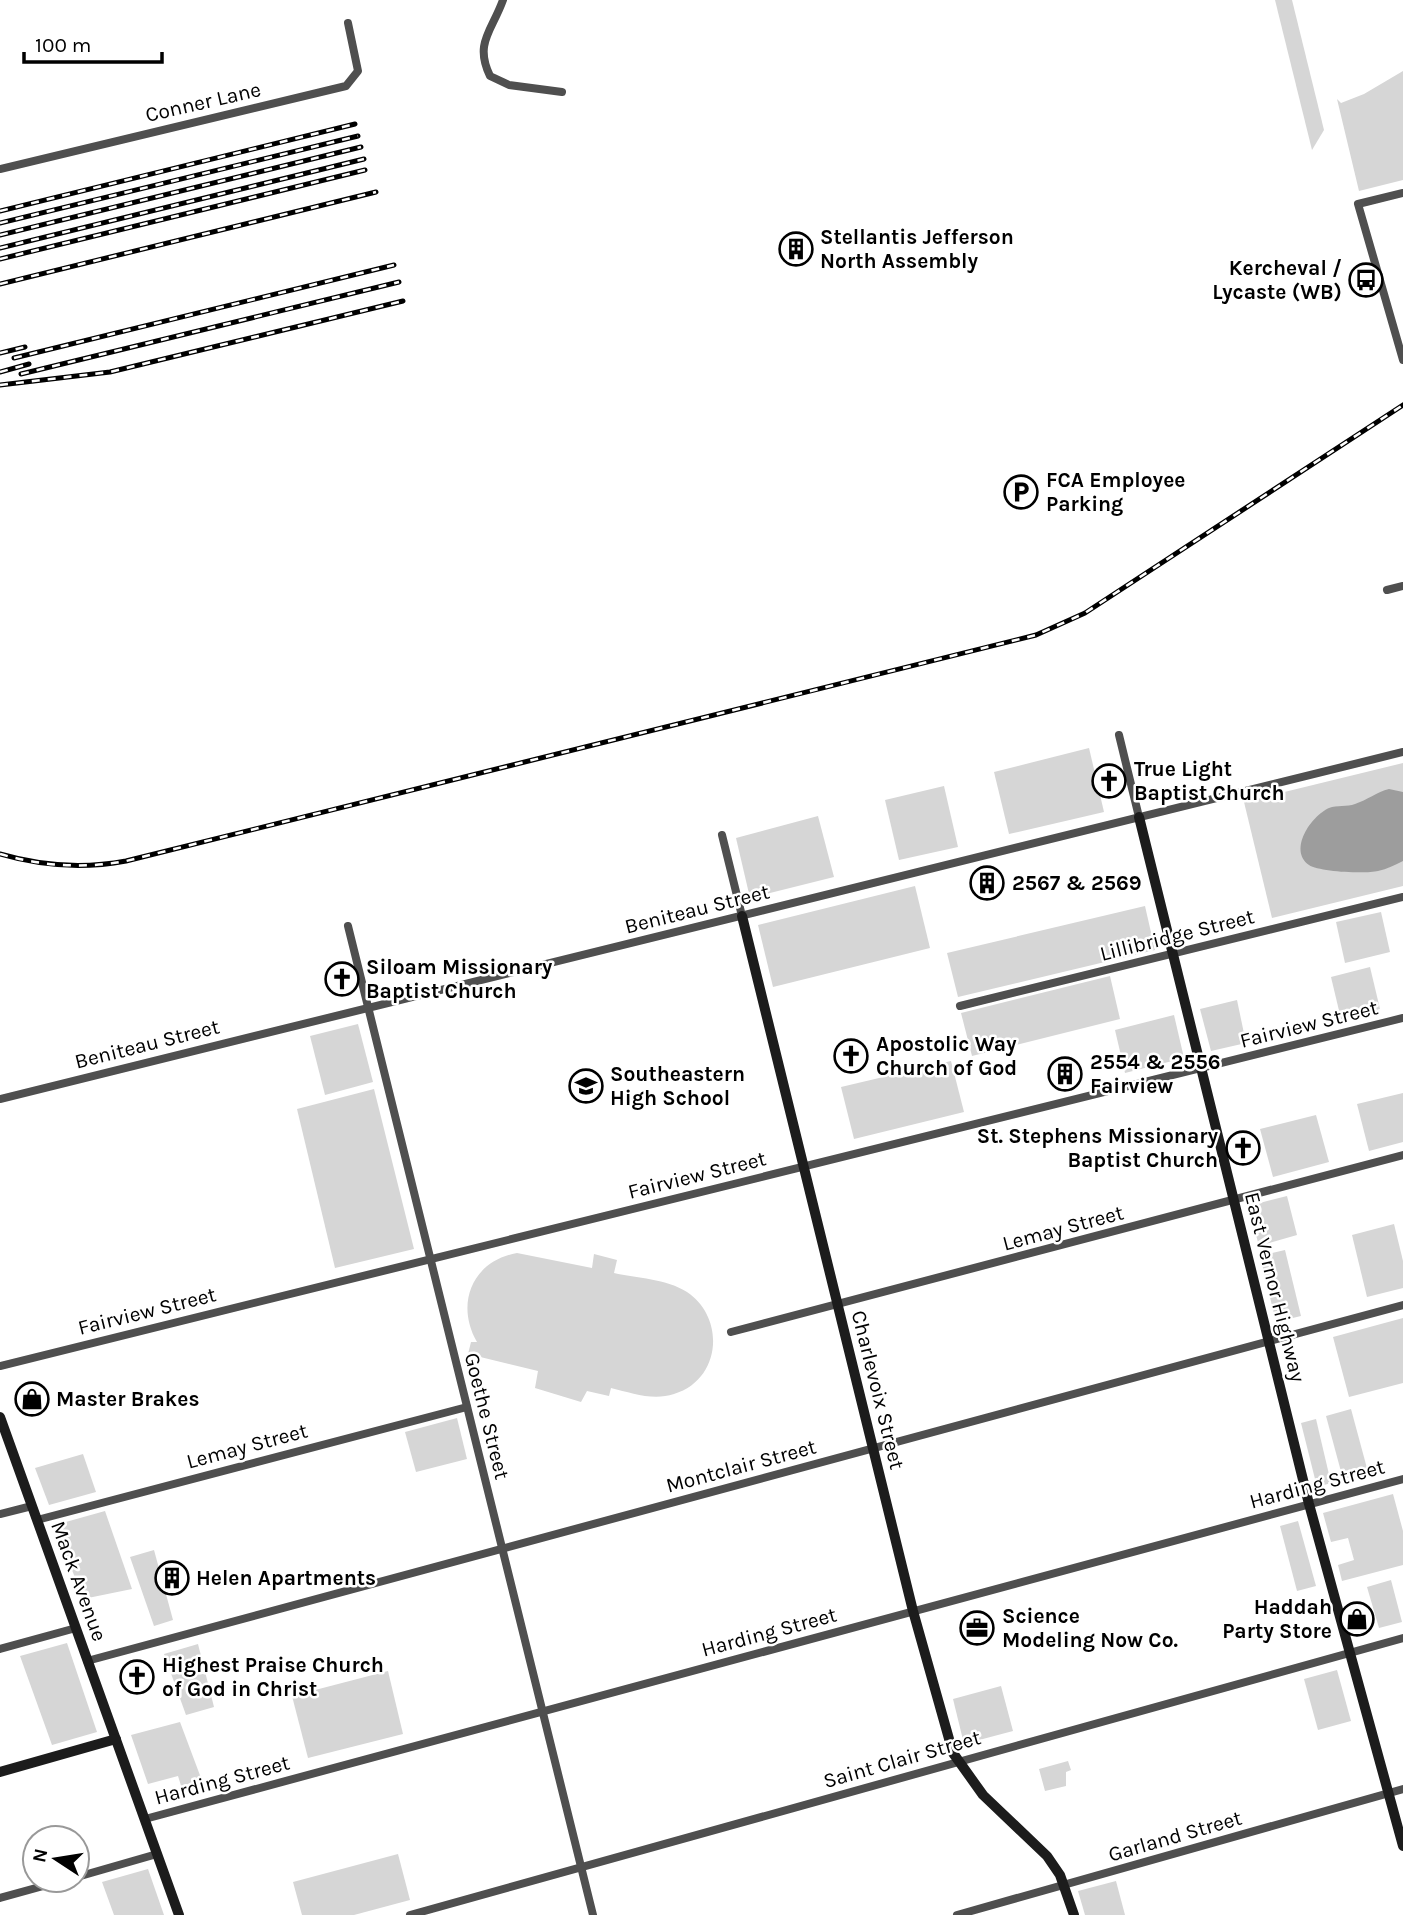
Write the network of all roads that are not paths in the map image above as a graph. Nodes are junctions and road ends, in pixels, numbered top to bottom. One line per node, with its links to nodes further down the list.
1 (503, 0): 3 (street)
2 (348, 23): 4 (street, Conner Lane)
3 (562, 92)
4 (0, 169)
5 (1403, 193): 6 (street)
6 (1399, 330): 7 (street)
7 (1403, 360)
8 (1403, 586): 9 (street)
9 (1387, 590)
10 (1119, 735): 12 (street, East Vernor Highway)
11 (1403, 752): 12 (street, Beniteau Street)
12 (1139, 817): 15 (street, Beniteau Street); 17 (street, East Vernor Highway)
13 (722, 835): 15 (street, Charlevoix Street)
14 (1403, 897): 17 (street, Lillibridge Street)
15 (742, 916): 19 (street, Beniteau Street); 24 (street, Charlevoix Street)
16 (348, 926): 19 (street, Goethe Street)
17 (1173, 954): 18 (street, Lillibridge Street); 21 (street, East Vernor Highway)
18 (960, 1006)
19 (368, 1007): 22 (street, Beniteau Street); 26 (street, Goethe Street)
20 (1403, 1018): 21 (street, Fairview Street)
21 (1201, 1068): 24 (street, Fairview Street); 25 (street, East Vernor Highway)
22 (0, 1099)
23 (1403, 1155): 25 (street, Lemay Street)
24 (803, 1166): 26 (street, Fairview Street); 27 (street, Charlevoix Street)
25 (1234, 1200): 27 (street, Lemay Street); 30 (street, East Vernor Highway)
26 (430, 1259): 31 (street, Fairview Street); 32 (street, Goethe Street)
27 (837, 1305): 29 (street, Lemay Street); 34 (street, Charlevoix Street)
28 (1403, 1305): 30 (street, Montclair Street)
29 (731, 1332)
30 (1269, 1341): 34 (street, Montclair Street); 36 (street, East Vernor Highway)
31 (0, 1366)
32 (467, 1406): 39 (street, Lemay Street); 40 (street, Goethe Street)
33 (0, 1417): 37 (street, Mack Avenue)
34 (873, 1448): 40 (street, Montclair Street); 41 (street, Charlevoix Street)
35 (1403, 1479): 36 (street, Harding Street)
36 (1309, 1504): 41 (street, Harding Street); 45 (street, East Vernor Highway)
37 (32, 1506): 38 (street); 39 (street, Mack Avenue)
38 (0, 1514)
39 (37, 1520): 42 (street, Mack Avenue)
40 (502, 1549): 46 (street, Montclair Street); 47 (street, Goethe Street)
41 (914, 1611): 47 (street, Harding Street); 49 (street, Charlevoix Street)
42 (76, 1628): 44 (street); 46 (street, Mack Avenue)
43 (1403, 1638): 45 (street, Saint Clair Street)
44 (0, 1649)
45 (1348, 1653): 49 (street, Saint Clair Street); 52 (street, East Vernor Highway)
46 (88, 1661): 48 (street, Mack Avenue)
47 (542, 1712): 53 (street, Harding Street); 56 (street, Goethe Street)
48 (116, 1739): 50 (street); 53 (street, Mack Avenue)
49 (959, 1762): 56 (street, Saint Clair Street); 58 (street, Charlevoix Street)
50 (0, 1772)
51 (1403, 1789): 52 (street, Garland Street)
52 (1388, 1794): 54 (street, East Vernor Highway); 58 (street, Garland Street)
53 (145, 1819): 55 (street, Mack Avenue)
54 (1403, 1846)
55 (157, 1854): 57 (street); 61 (street, Mack Avenue)
56 (581, 1868): 62 (street, Saint Clair Street); 63 (street, Goethe Street)
57 (91, 1873)
58 (1064, 1885): 64 (street, Garland Street); 65 (street, Charlevoix Street)
59 (21, 1892): 60 (street)
60 (0, 1898)
61 (179, 1915)
62 (410, 1915)
63 (593, 1915)
64 (957, 1915)
65 (1074, 1915)

